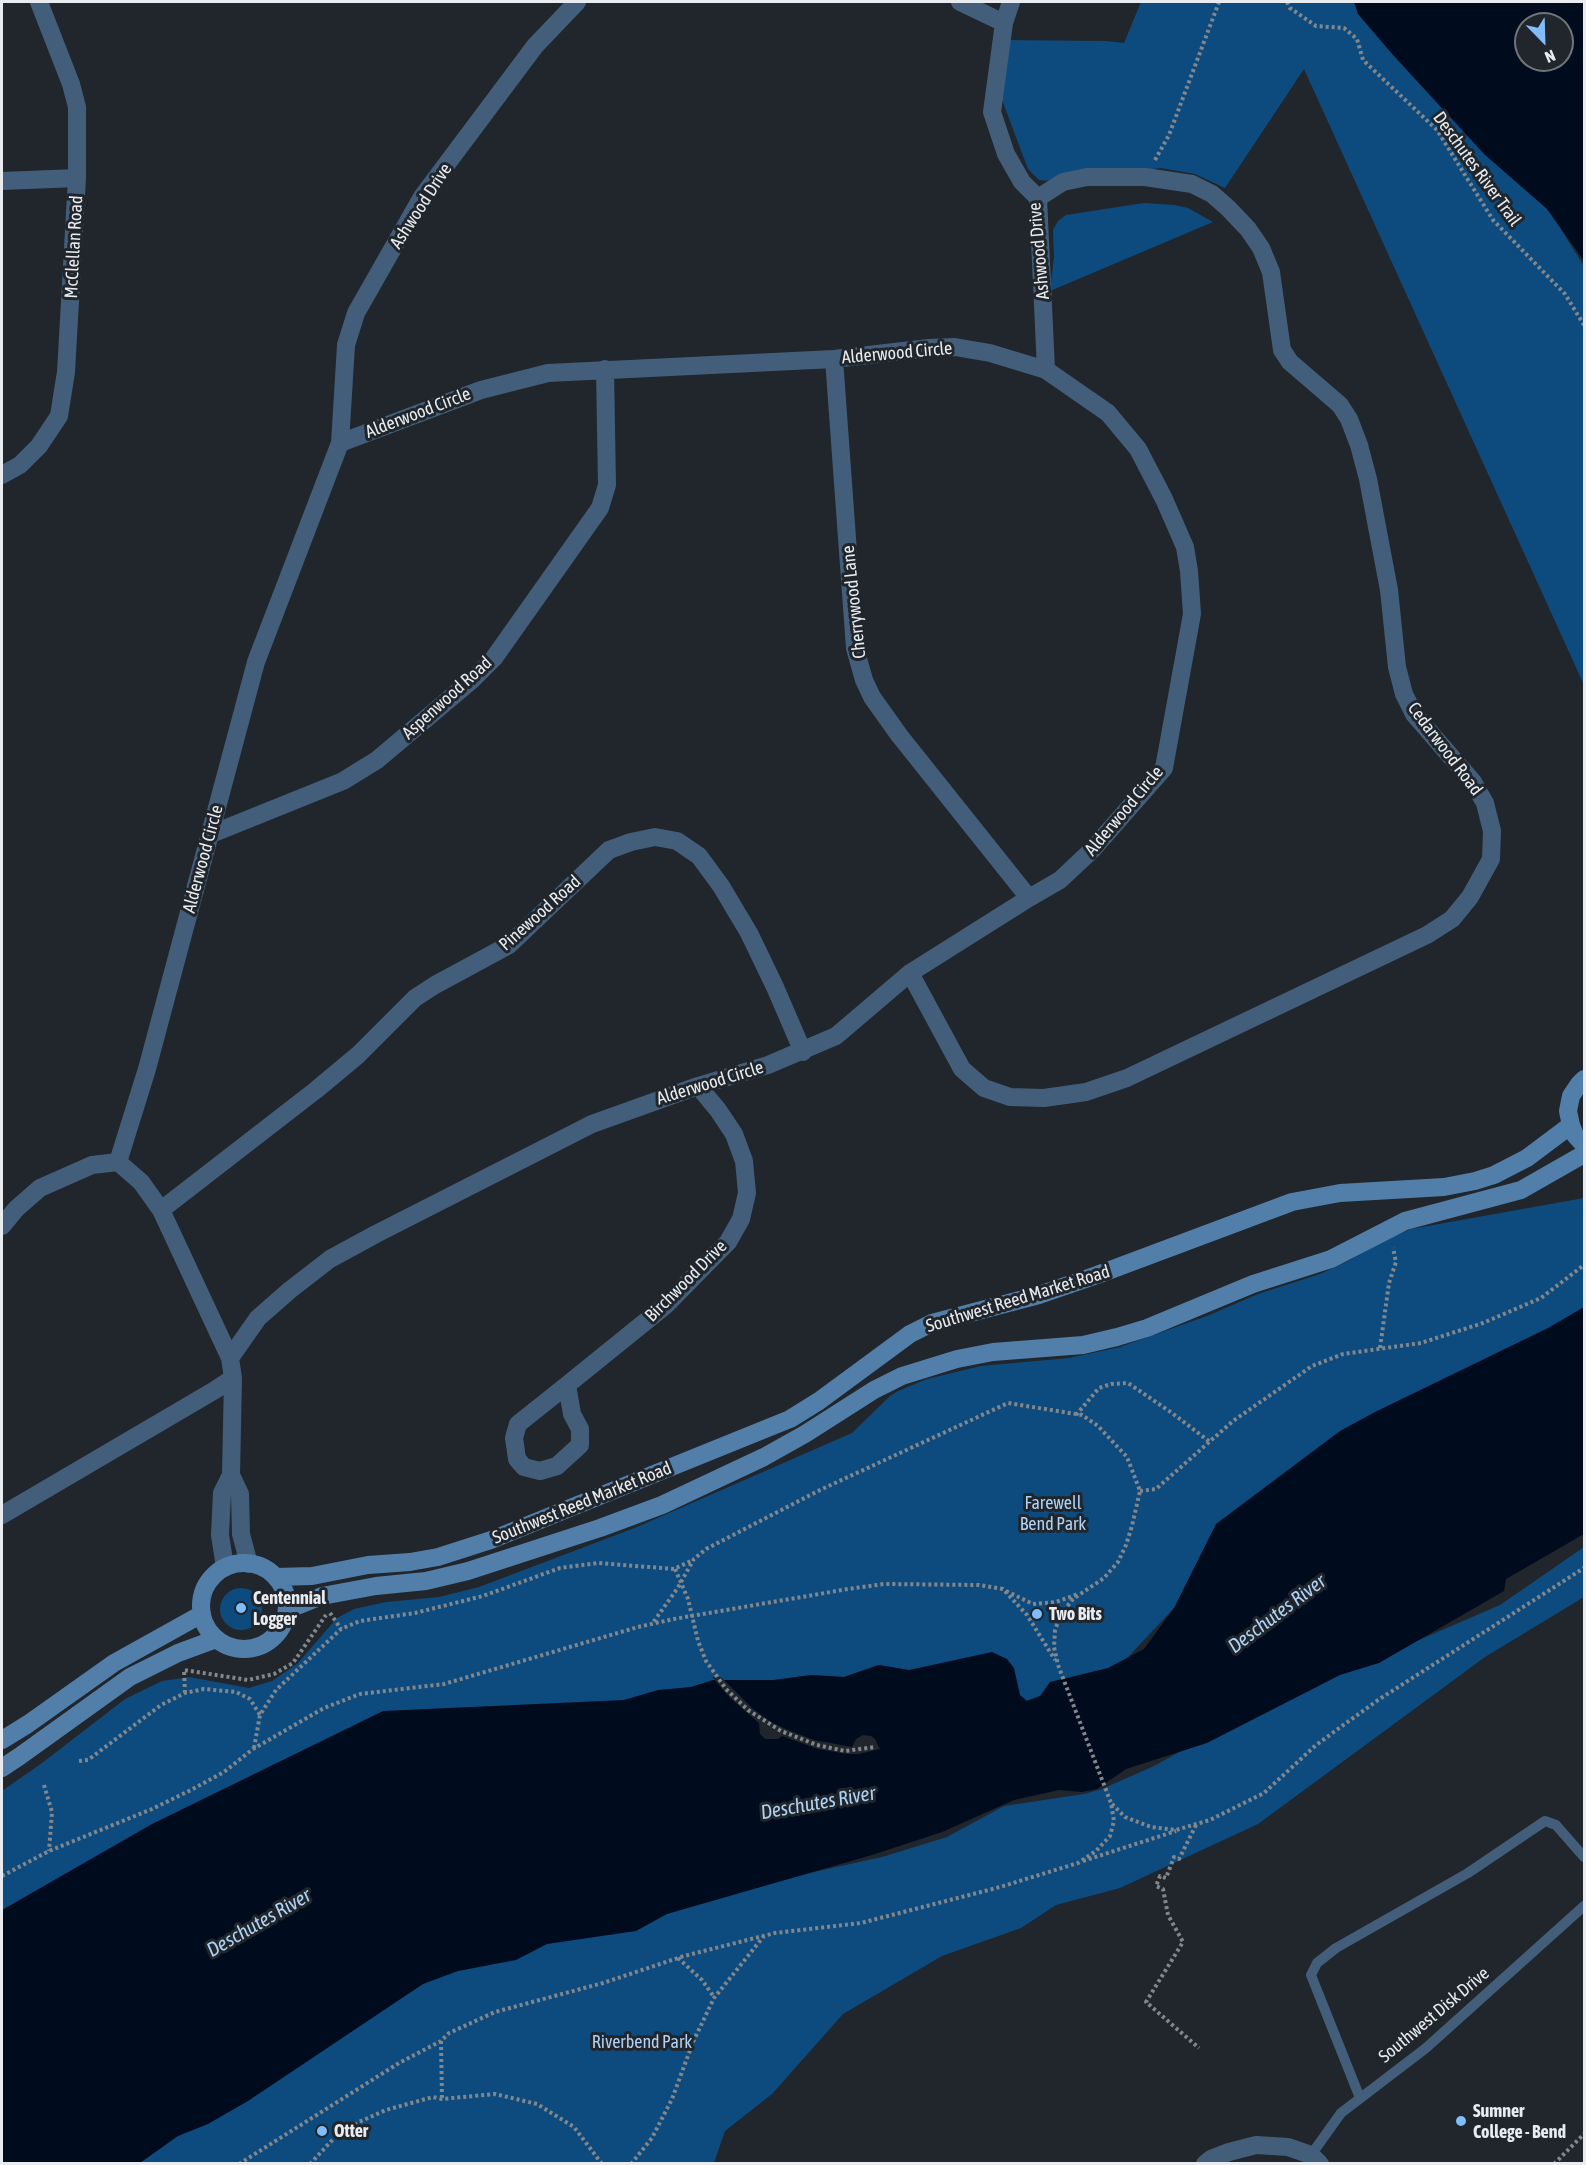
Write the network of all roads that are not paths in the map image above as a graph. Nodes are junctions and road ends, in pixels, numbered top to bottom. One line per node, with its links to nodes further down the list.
1 (39, 2): 6 (street, McClellan Road)
2 (577, 2): 12 (street, Ashwood Drive)
3 (960, 2): 5 (street)
4 (1011, 2): 5 (street, Ashwood Drive)
5 (1004, 23): 8 (street, Ashwood Drive)
6 (77, 178): 7 (street); 13 (street, McClellan Road)
7 (2, 181)
8 (1038, 198): 11 (street, Ashwood Drive); 16 (street, Cedarwood Road)
9 (834, 359): 10 (street, Alderwood Circle); 11 (street, Alderwood Circle); 15 (street, Cherrywood Lane)
10 (605, 369): 12 (street, Alderwood Circle); 14 (street, Aspenwood Road)
11 (1046, 370): 15 (street, Alderwood Circle)
12 (340, 443): 14 (street, Alderwood Circle)
13 (2, 475)
14 (209, 835): 23 (street, Alderwood Circle)
15 (1029, 898): 16 (street, Alderwood Circle)
16 (910, 973): 17 (street, Alderwood Circle)
17 (803, 1052): 19 (street, Alderwood Circle); 24 (street, Pinewood Road)
18 (1584, 1079): 20 (main road)
19 (698, 1086): 26 (street, Alderwood Circle); 28 (street, Birchwood Drive)
20 (1571, 1125): 21 (main road); 33 (main road, Southwest Reed Market Road)
21 (1584, 1145)
22 (1584, 1154): 34 (main road, Southwest Reed Market Road)
23 (118, 1162): 24 (street); 25 (street)
24 (161, 1210): 26 (street)
25 (2, 1226)
26 (230, 1358): 27 (street)
27 (232, 1378): 29 (street); 30 (street)
28 (567, 1385): 28 (street, Birchwood Drive)
29 (231, 1474): 31 (street); 32 (street)
30 (2, 1515)
31 (249, 1563): 32 (main road); 33 (main road, Southwest Reed Market Road)
32 (225, 1568): 35 (main road)
33 (276, 1577): 34 (main road)
34 (287, 1610): 36 (main road)
35 (202, 1614): 36 (main road); 37 (main road)
36 (216, 1639): 38 (main road)
37 (2, 1740)
38 (2, 1768)
39 (1584, 1857): 41 (lane)
40 (1584, 1906): 41 (lane, Southwest Disk Drive)
41 (1360, 2097): 42 (lane, Southwest Disk Drive)
42 (1316, 2159): 43 (street)
43 (1206, 2163)

